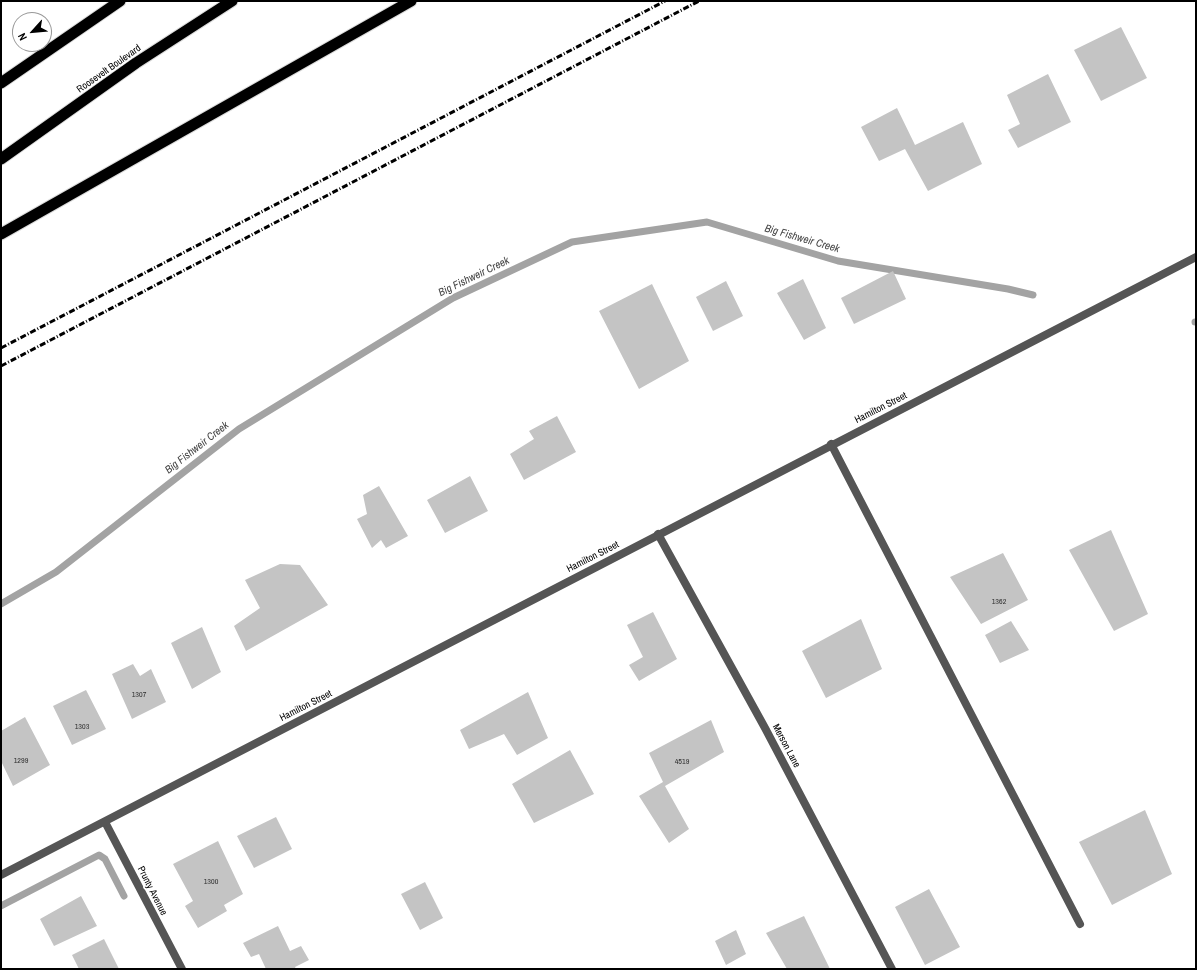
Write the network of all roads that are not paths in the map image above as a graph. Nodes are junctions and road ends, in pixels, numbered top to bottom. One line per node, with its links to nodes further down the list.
1 (120, 1): 4 (highway)
2 (232, 1): 5 (highway, Roosevelt Boulevard)
3 (410, 1): 6 (highway)
4 (1, 83)
5 (1, 159)
6 (1, 234)
7 (1196, 257): 8 (street, Hamilton Street)
8 (832, 444): 9 (street, Hamilton Street); 12 (street)
9 (658, 534): 10 (street, Hamilton Street); 14 (street, Merson Lane)
10 (105, 822): 11 (street, Hamilton Street); 13 (street, Prunty Avenue)
11 (1, 875)
12 (1080, 924)
13 (182, 969)
14 (892, 969)

